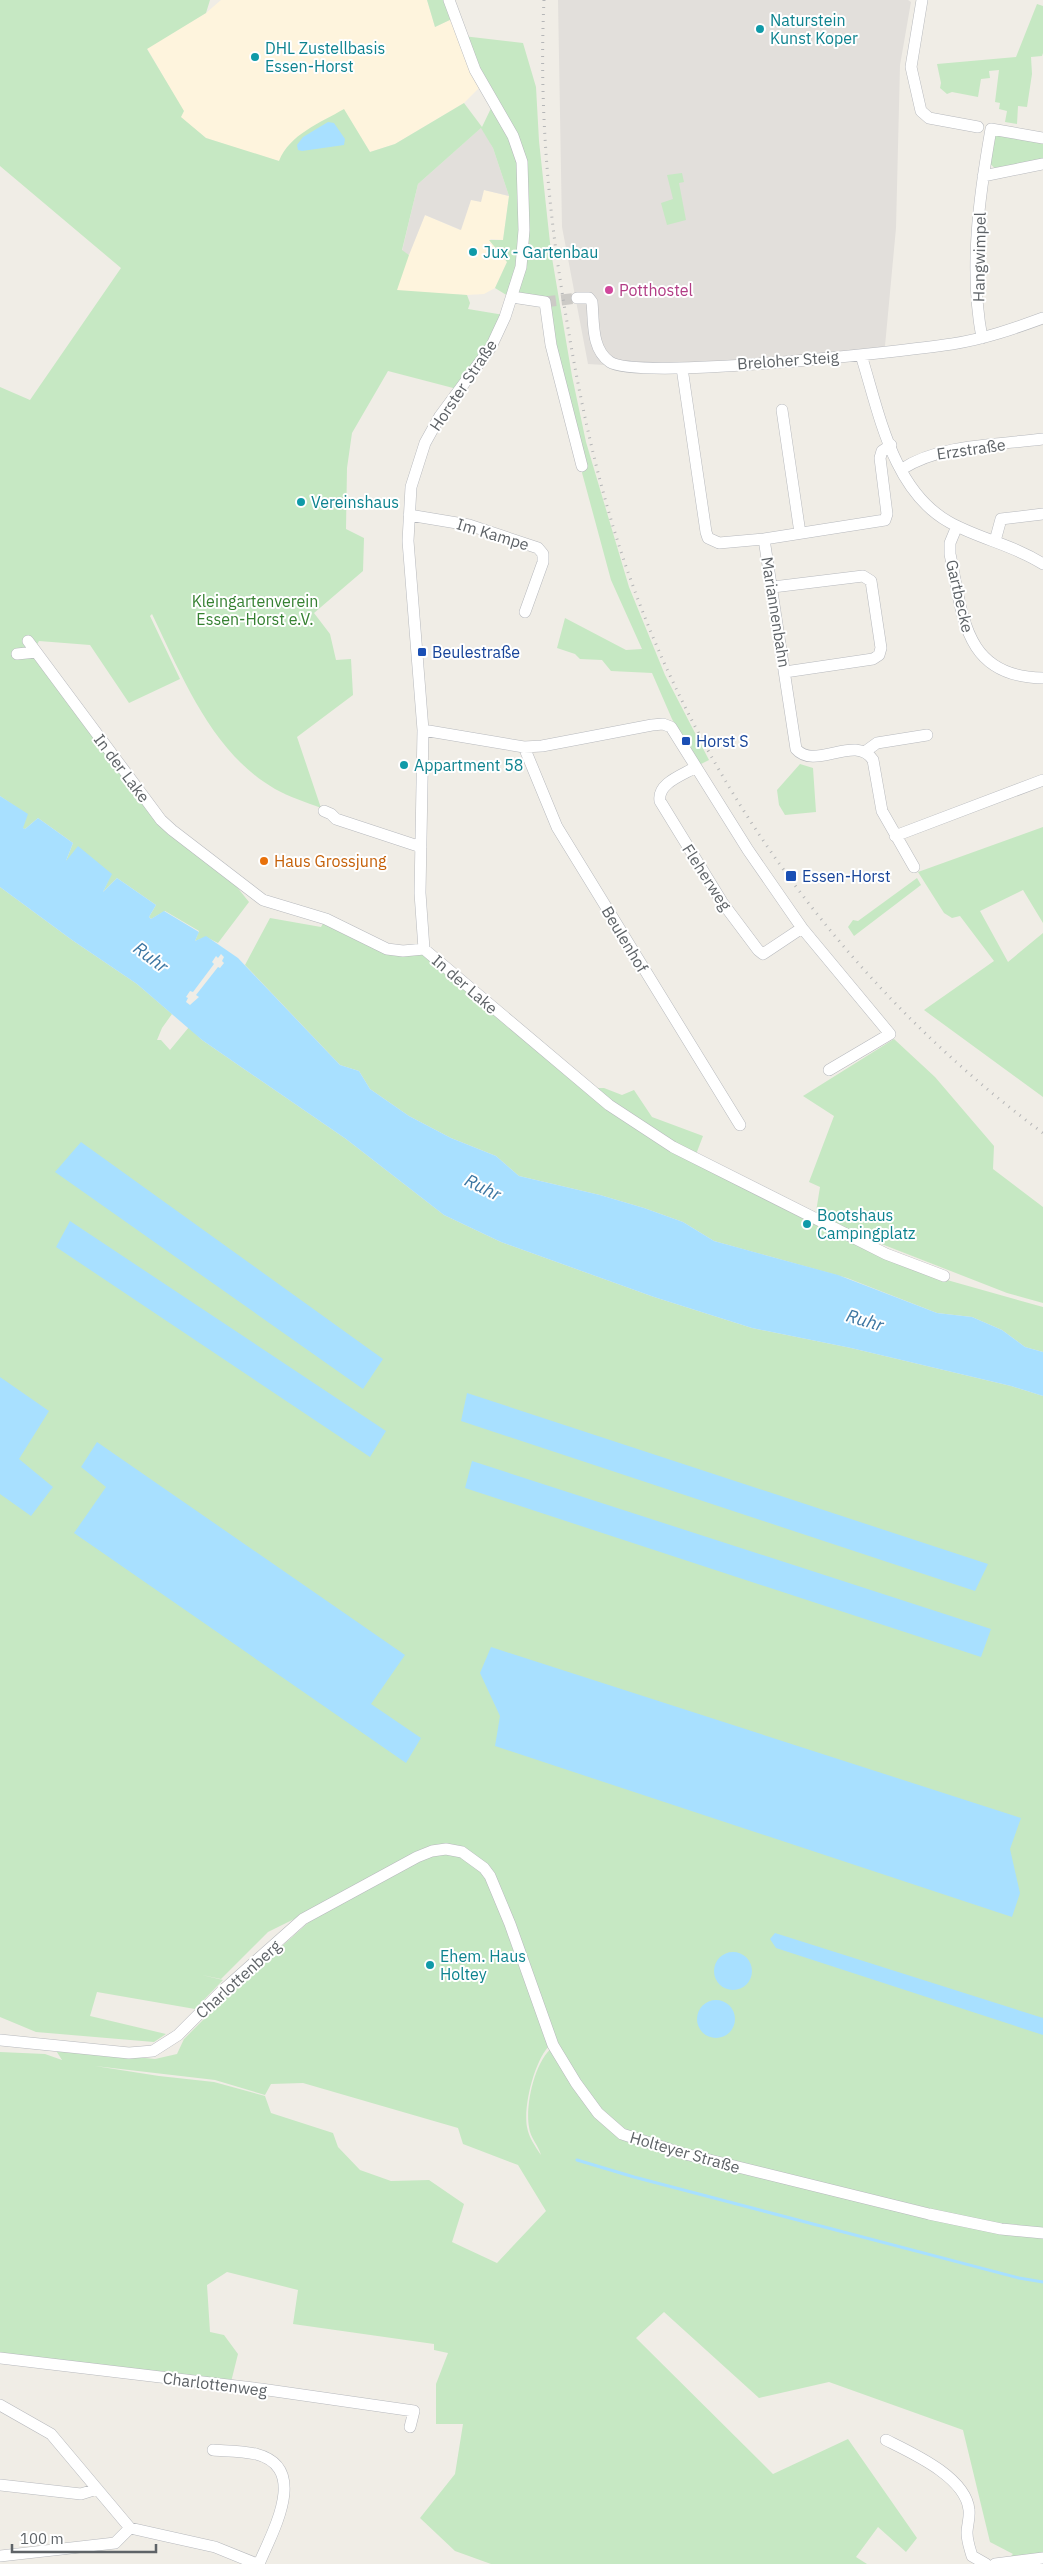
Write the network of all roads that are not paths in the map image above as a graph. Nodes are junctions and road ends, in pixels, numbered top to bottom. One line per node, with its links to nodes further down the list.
1 (449, 0): 7 (street, Horster Straße)
2 (922, 0): 3 (street)
3 (978, 127)
4 (1043, 138): 6 (street, Hangwimpel)
5 (1043, 164): 6 (street)
6 (983, 176): 10 (street, Hangwimpel)
7 (512, 296): 16 (street); 19 (street, Horster Straße)
8 (577, 298): 12 (street, Breloher Steig)
9 (1043, 318): 10 (street, Breloher Steig)
10 (982, 338): 11 (street, Breloher Steig)
11 (861, 355): 12 (street, Breloher Steig); 15 (street)
12 (682, 368): 22 (street, Mariannenbahn)
13 (782, 410): 21 (street)
14 (1043, 439): 17 (street, Erzstraße)
15 (890, 445): 17 (street); 21 (street)
16 (582, 466)
17 (902, 469): 20 (street)
18 (1043, 514): 23 (street)
19 (409, 515): 26 (street, Im Kampe); 32 (street, Horster Straße)
20 (957, 526): 23 (street); 31 (street, Gartbecke)
21 (800, 533): 22 (street)
22 (764, 539): 25 (street, Mariannenbahn)
23 (995, 541): 24 (street)
24 (1043, 564)
25 (773, 587): 30 (street, Mariannenbahn); 30 (street)
26 (525, 612)
27 (28, 641): 28 (street, In der Lake)
28 (36, 652): 29 (street); 43 (street, In der Lake)
29 (17, 654)
30 (785, 672): 35 (street, Mariannenbahn)
31 (1043, 678)
32 (423, 730): 34 (street); 40 (street, Horster Straße)
33 (928, 735): 35 (street, Mariannenbahn)
34 (524, 747): 36 (street); 45 (street, Beulenhof)
35 (866, 752): 39 (street)
36 (696, 767): 42 (street); 42 (street, Fleherweg)
37 (1043, 780): 39 (street)
38 (324, 811): 40 (street)
39 (895, 836): 41 (street)
40 (421, 847): 43 (street, Horster Straße)
41 (914, 867)
42 (802, 928): 44 (street)
43 (420, 949): 46 (street, In der Lake)
44 (829, 1070)
45 (740, 1125)
46 (944, 1276)
47 (462, 1852): 48 (street, Charlottenberg); 49 (street, Holteyer Straße)
48 (0, 2040)
49 (1043, 2233)
50 (0, 2358): 52 (street, Charlottenweg)
51 (0, 2405): 56 (street)
52 (410, 2427)
53 (886, 2440): 61 (street)
54 (213, 2450): 60 (street)
55 (0, 2485): 56 (street)
56 (97, 2489): 57 (street)
57 (130, 2528): 58 (street); 60 (street)
58 (0, 2556)
59 (1043, 2558): 62 (street)
60 (258, 2564)
61 (986, 2564)
62 (995, 2564)

